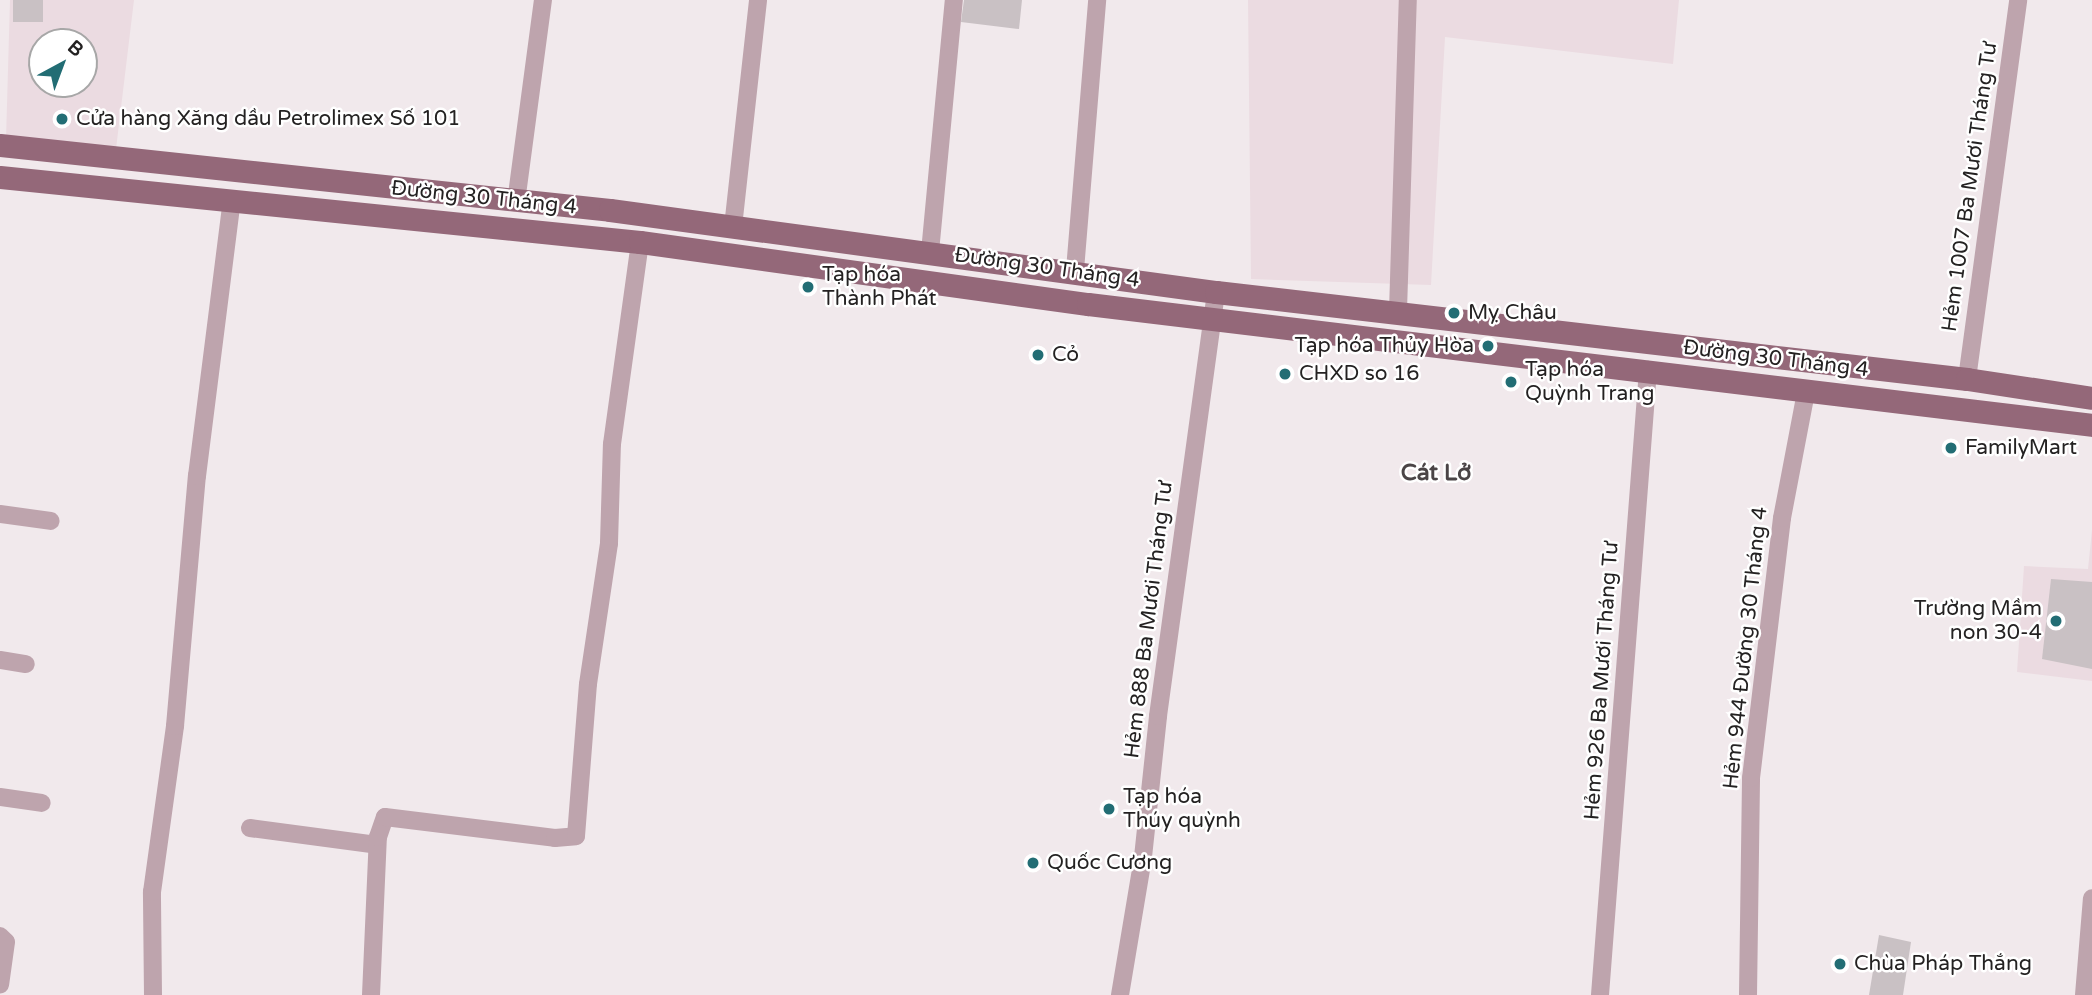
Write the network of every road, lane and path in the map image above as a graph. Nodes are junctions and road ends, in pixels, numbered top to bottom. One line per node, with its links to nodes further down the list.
1 (543, 0): 12 (street)
2 (758, 0): 13 (street)
3 (954, 0): 15 (street)
4 (1097, 0): 17 (street)
5 (1408, 0): 19 (street)
6 (2018, 0): 23 (street, Hẻm 1007 Ba Mươi Tháng Tư)
7 (0, 145): 8 (main road, Đường 30 Tháng 4)
8 (71, 154): 10 (main road); 12 (main road, Đường 30 Tháng 4)
9 (0, 177): 10 (main road, Đường 30 Tháng 4)
10 (68, 183): 11 (main road, Đường 30 Tháng 4)
11 (232, 199): 14 (main road, Đường 30 Tháng 4); 38 (street)
12 (516, 202): 13 (main road, Đường 30 Tháng 4)
13 (733, 226): 15 (main road, Đường 30 Tháng 4); 16 (main road)
14 (640, 242): 16 (main road, Đường 30 Tháng 4); 34 (street)
15 (930, 252): 17 (main road, Đường 30 Tháng 4)
16 (733, 255): 20 (main road, Đường 30 Tháng 4)
17 (1075, 270): 18 (main road, Đường 30 Tháng 4)
18 (1216, 292): 19 (main road, Đường 30 Tháng 4); 20 (street, Hẻm 888 Ba Mươi Tháng Tư)
19 (1398, 311): 21 (main road); 23 (main road, Đường 30 Tháng 4)
20 (1213, 318): 21 (main road, Đường 30 Tháng 4); 40 (street, Hẻm 888 Ba Mươi Tháng Tư)
21 (1396, 341): 22 (main road, Đường 30 Tháng 4)
22 (1648, 370): 24 (main road, Đường 30 Tháng 4); 41 (street, Hẻm 926 Ba Mươi Tháng Tư)
23 (1968, 379): 25 (main road, Đường 30 Tháng 4)
24 (1806, 392): 26 (main road, Đường 30 Tháng 4); 42 (street, Hẻm 944 Đường 30 Tháng 4)
25 (2092, 398)
26 (2092, 425)
27 (0, 514): 28 (street)
28 (51, 521)
29 (0, 660): 30 (street)
30 (26, 664)
31 (0, 797): 32 (street)
32 (42, 803)
33 (250, 828): 34 (street)
34 (377, 845): 39 (street)
35 (2092, 898): 43 (street)
36 (3, 939): 37 (street)
37 (0, 985)
38 (153, 995)
39 (371, 995)
40 (1120, 995)
41 (1600, 995)
42 (1748, 995)
43 (2084, 995)

